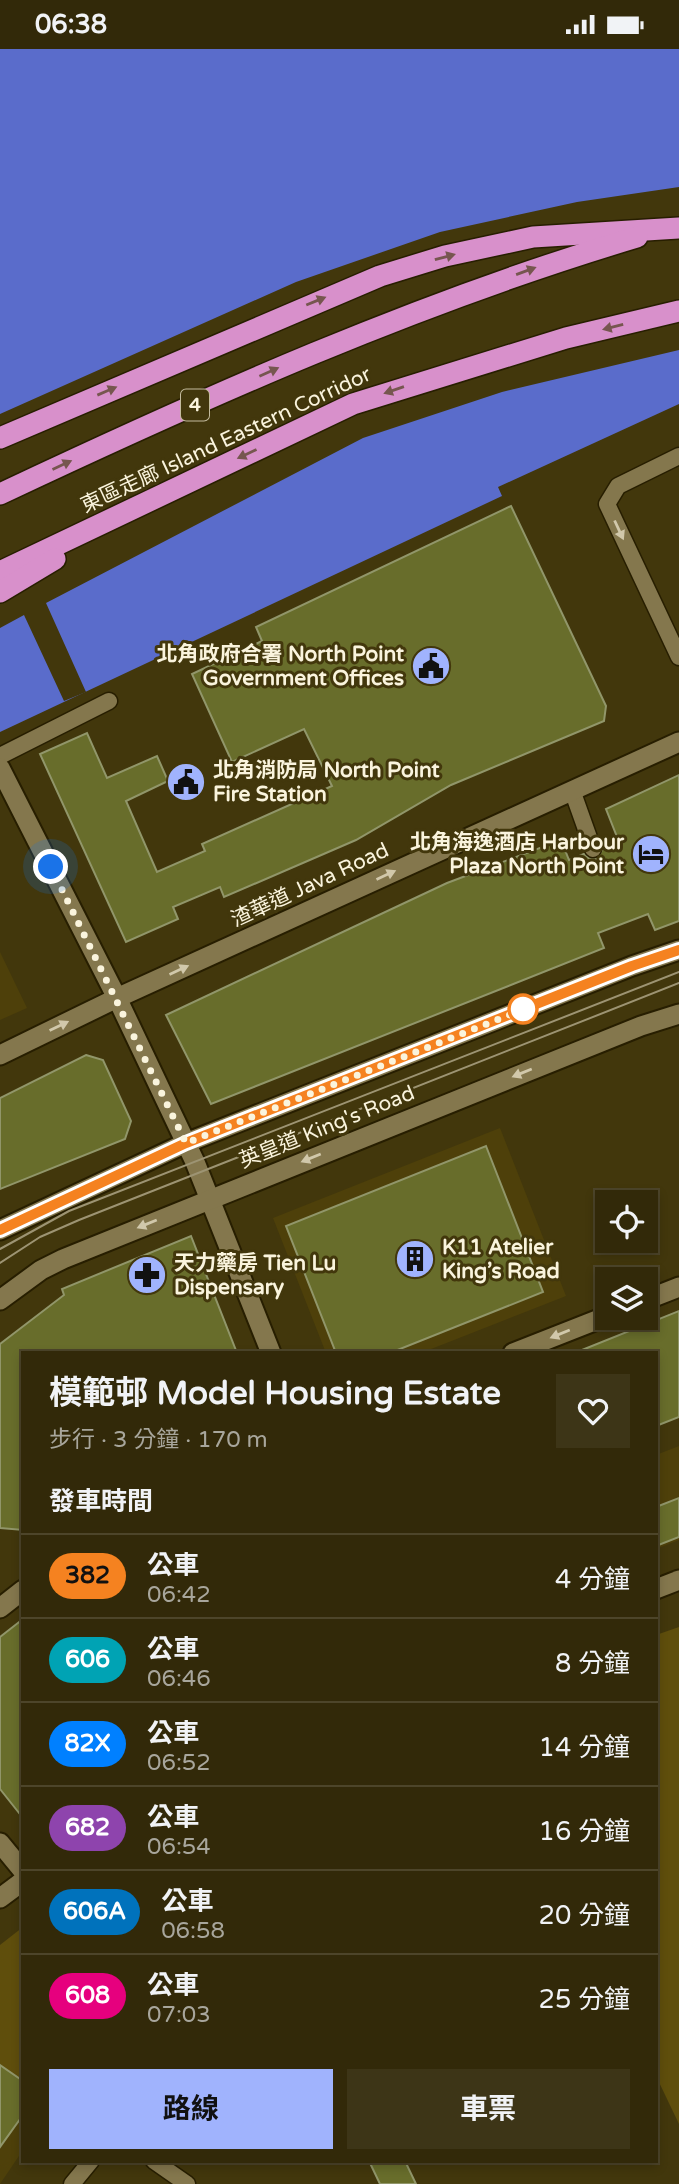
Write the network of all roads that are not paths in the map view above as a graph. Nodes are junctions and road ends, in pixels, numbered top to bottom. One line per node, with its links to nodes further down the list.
1 (669, 229): 3 (highway, 4, one-way to 1); 5 (highway, 4, one-way to 1)
2 (679, 311): 6 (highway, 東區走廊 Island Eastern Corridor, one-way to 6)
3 (0, 439)
4 (679, 456): 9 (lane, one-way to 9)
5 (0, 494)
6 (152, 500): 7 (highway, 東區走廊 Island Eastern Corridor); 8 (highway)
7 (0, 572)
8 (0, 592)
9 (679, 657)
10 (109, 701): 12 (lane)
11 (679, 742): 14 (street, 渣華道 Java Road)
12 (0, 756)
13 (0, 768): 17 (street)
14 (572, 790): 15 (lane); 17 (street, 渣華道 Java Road, one-way to 14)
15 (593, 849)
16 (679, 950): 20 (street, 英皇道 King's Road)
17 (117, 998): 19 (street, 渣華道 Java Road, one-way to 17); 20 (street)
18 (679, 1014): 21 (street, 英皇道 King's Road, one-way to 21)
19 (0, 1055)
20 (186, 1143): 21 (street); 22 (street, 英皇道 King's Road)
21 (210, 1198): 25 (street, 英皇道 King's Road, one-way to 25); 27 (street)
22 (0, 1230)
23 (679, 1287): 24 (street)
24 (658, 1295)
25 (0, 1300)
26 (595, 1320): 28 (street, one-way to 28)
27 (270, 1351)
28 (518, 1351)
29 (679, 1580): 30 (street)
30 (658, 1588)
31 (21, 1592): 32 (street)
32 (0, 1608)
33 (0, 1843): 34 (street)
34 (21, 1869)
35 (21, 1882): 36 (street)
36 (0, 1898)
37 (89, 2163): 39 (lane)
38 (157, 2163): 40 (lane)
39 (72, 2184)
40 (187, 2184)

